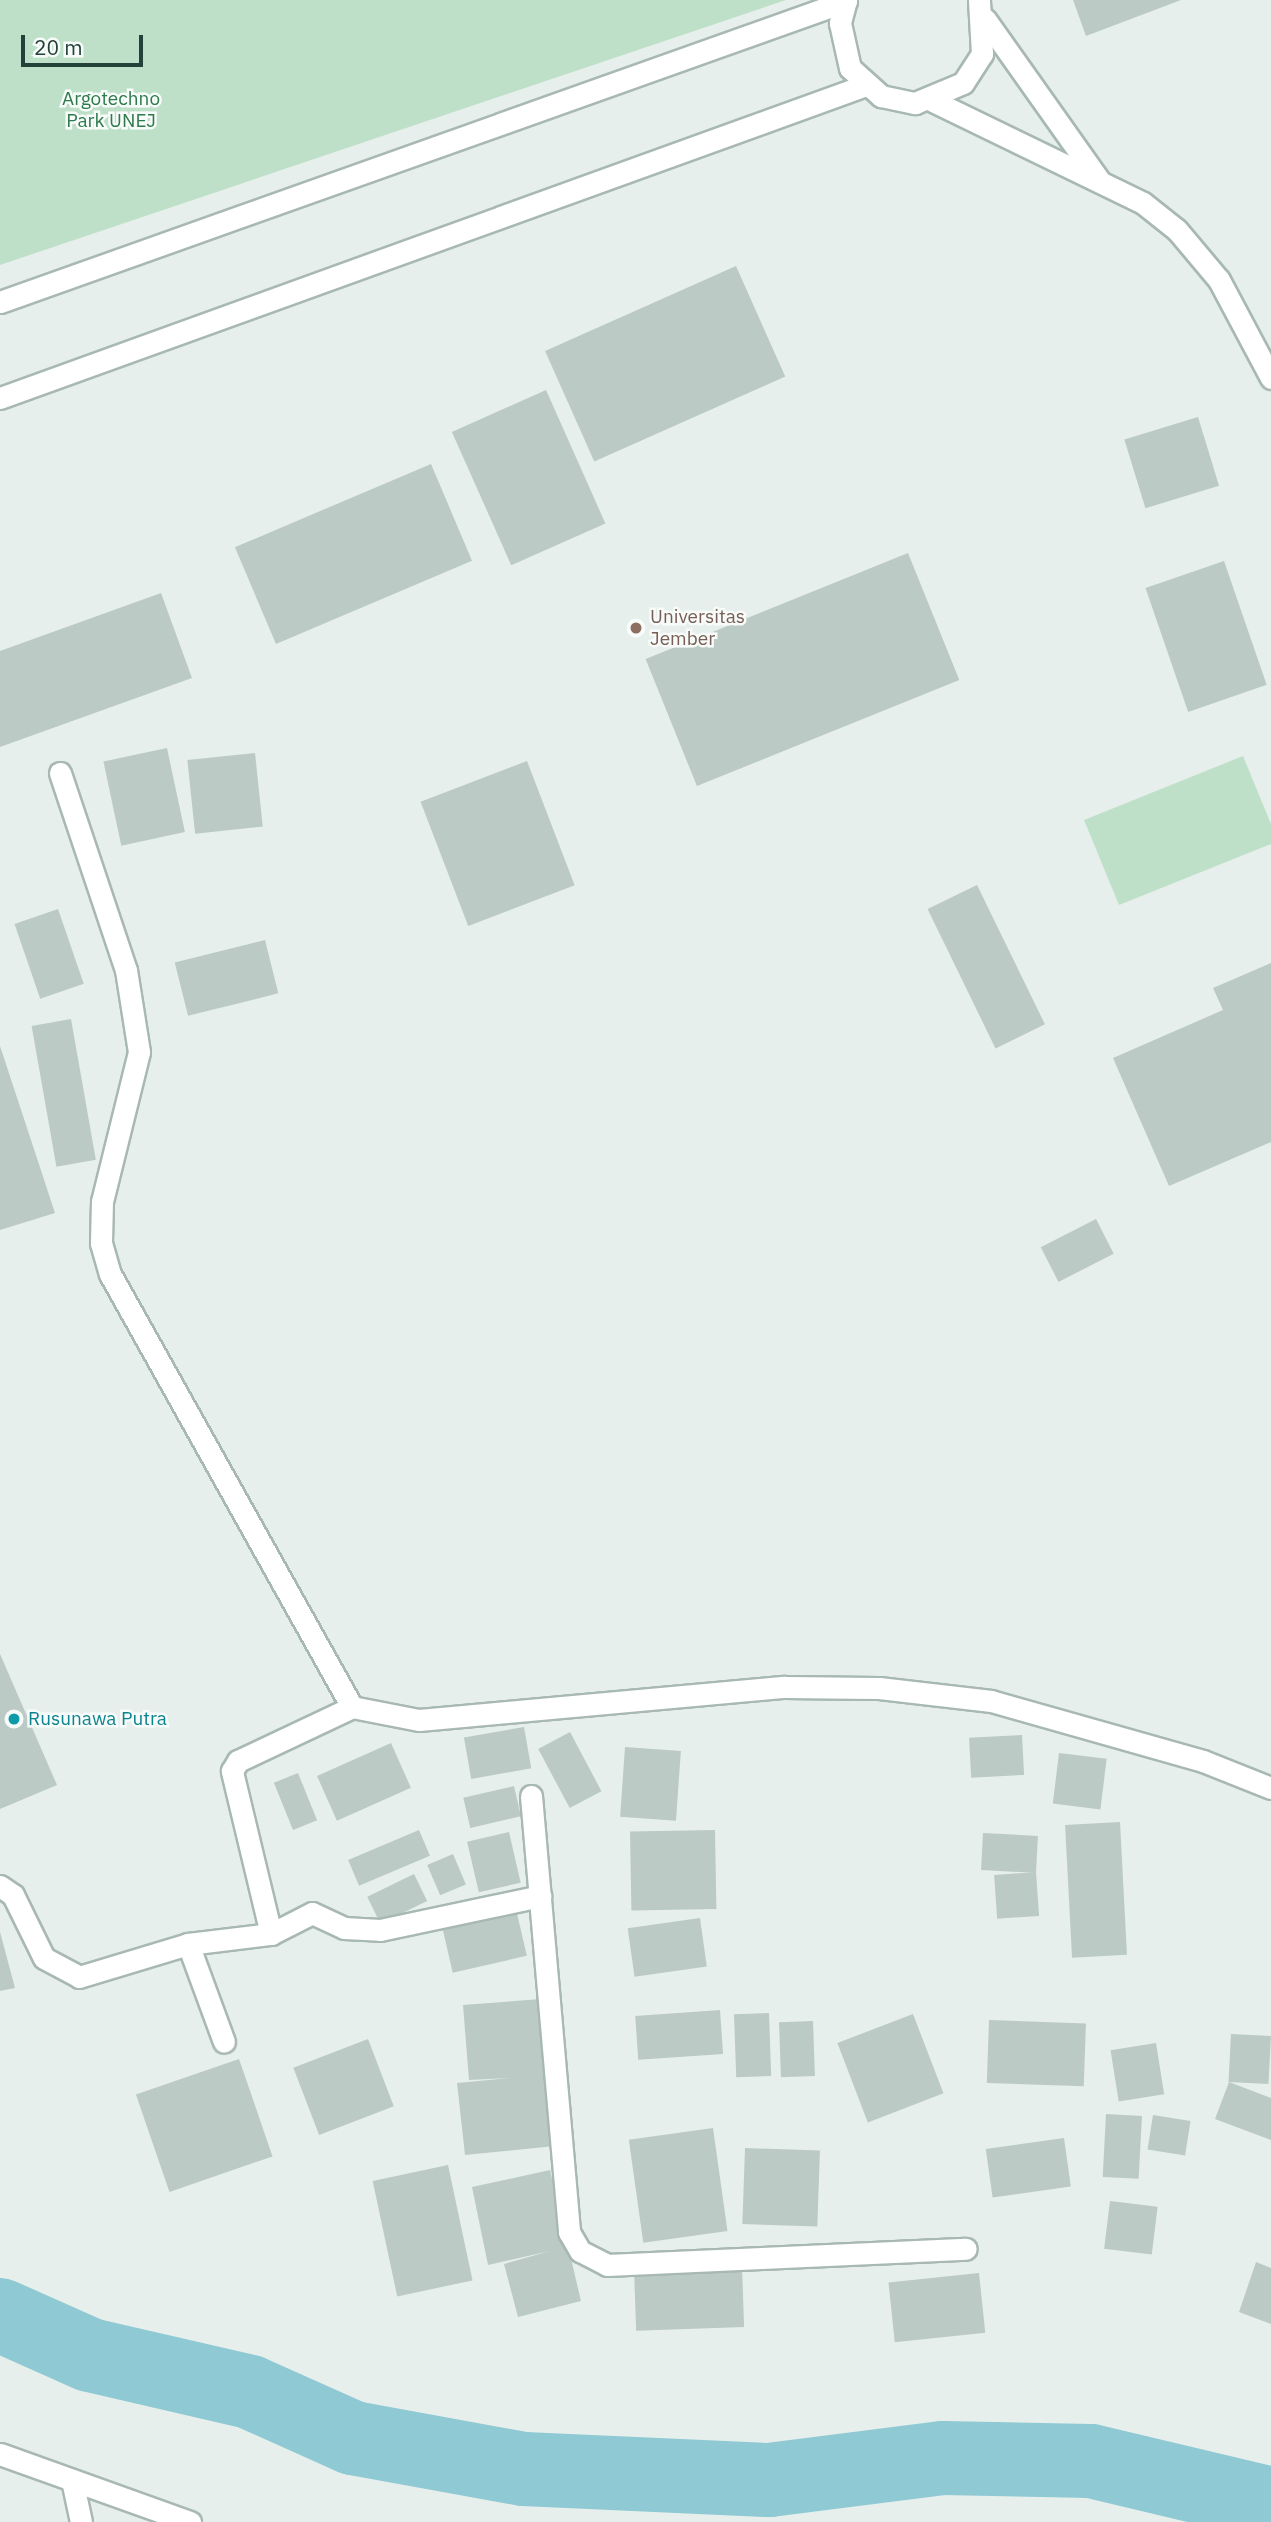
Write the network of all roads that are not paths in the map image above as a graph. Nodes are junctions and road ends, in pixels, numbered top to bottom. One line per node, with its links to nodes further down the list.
1 (846, 1): 3 (street); 6 (street)
2 (982, 10): 4 (street); 5 (street)
3 (866, 86): 4 (street); 8 (street)
4 (933, 101): 5 (street)
5 (1100, 182): 7 (street)
6 (0, 302)
7 (1271, 378)
8 (0, 398)
9 (60, 773): 10 (street)
10 (352, 1707): 11 (street); 15 (street)
11 (1271, 1788)
12 (531, 1796): 14 (street)
13 (0, 1885): 16 (street)
14 (540, 1896): 15 (street); 18 (street)
15 (271, 1934): 16 (street)
16 (188, 1944): 17 (street)
17 (224, 2042)
18 (966, 2249)
19 (0, 2454): 20 (street)
20 (72, 2480): 21 (street); 22 (street)
21 (81, 2522)
22 (190, 2522)

